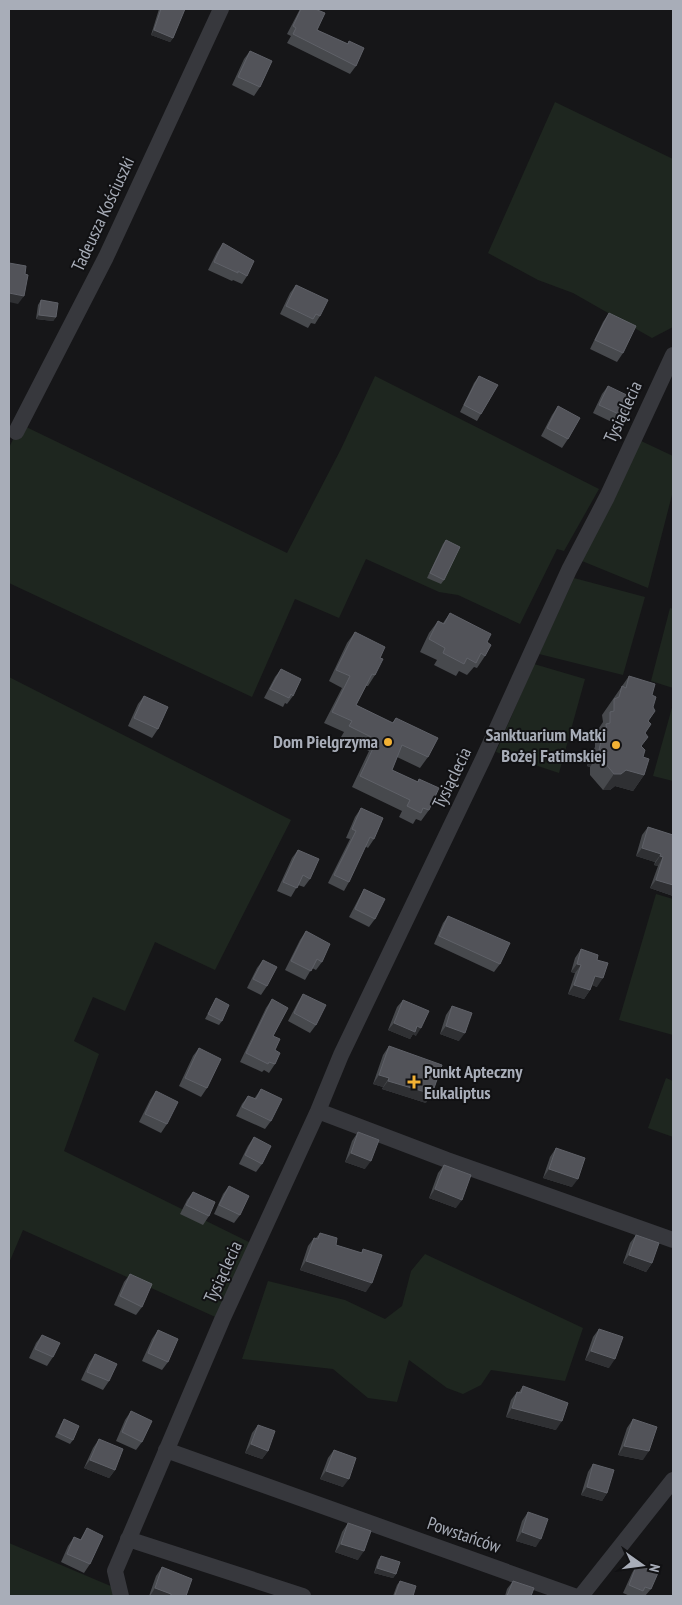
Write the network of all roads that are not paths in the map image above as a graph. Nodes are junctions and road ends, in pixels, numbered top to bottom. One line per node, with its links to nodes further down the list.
1 (220, 9): 3 (street, Tadeusza Kościuszki)
2 (673, 355): 4 (street, Tysiąclecia)
3 (16, 432)
4 (318, 1111): 5 (street); 6 (street, Tysiąclecia)
5 (673, 1240)
6 (166, 1450): 8 (street, Tysiąclecia); 11 (street, Powstańców)
7 (673, 1480): 12 (street)
8 (128, 1539): 9 (street, Tysiąclecia); 10 (street)
9 (121, 1596)
10 (303, 1596)
11 (574, 1596)
12 (581, 1596)

